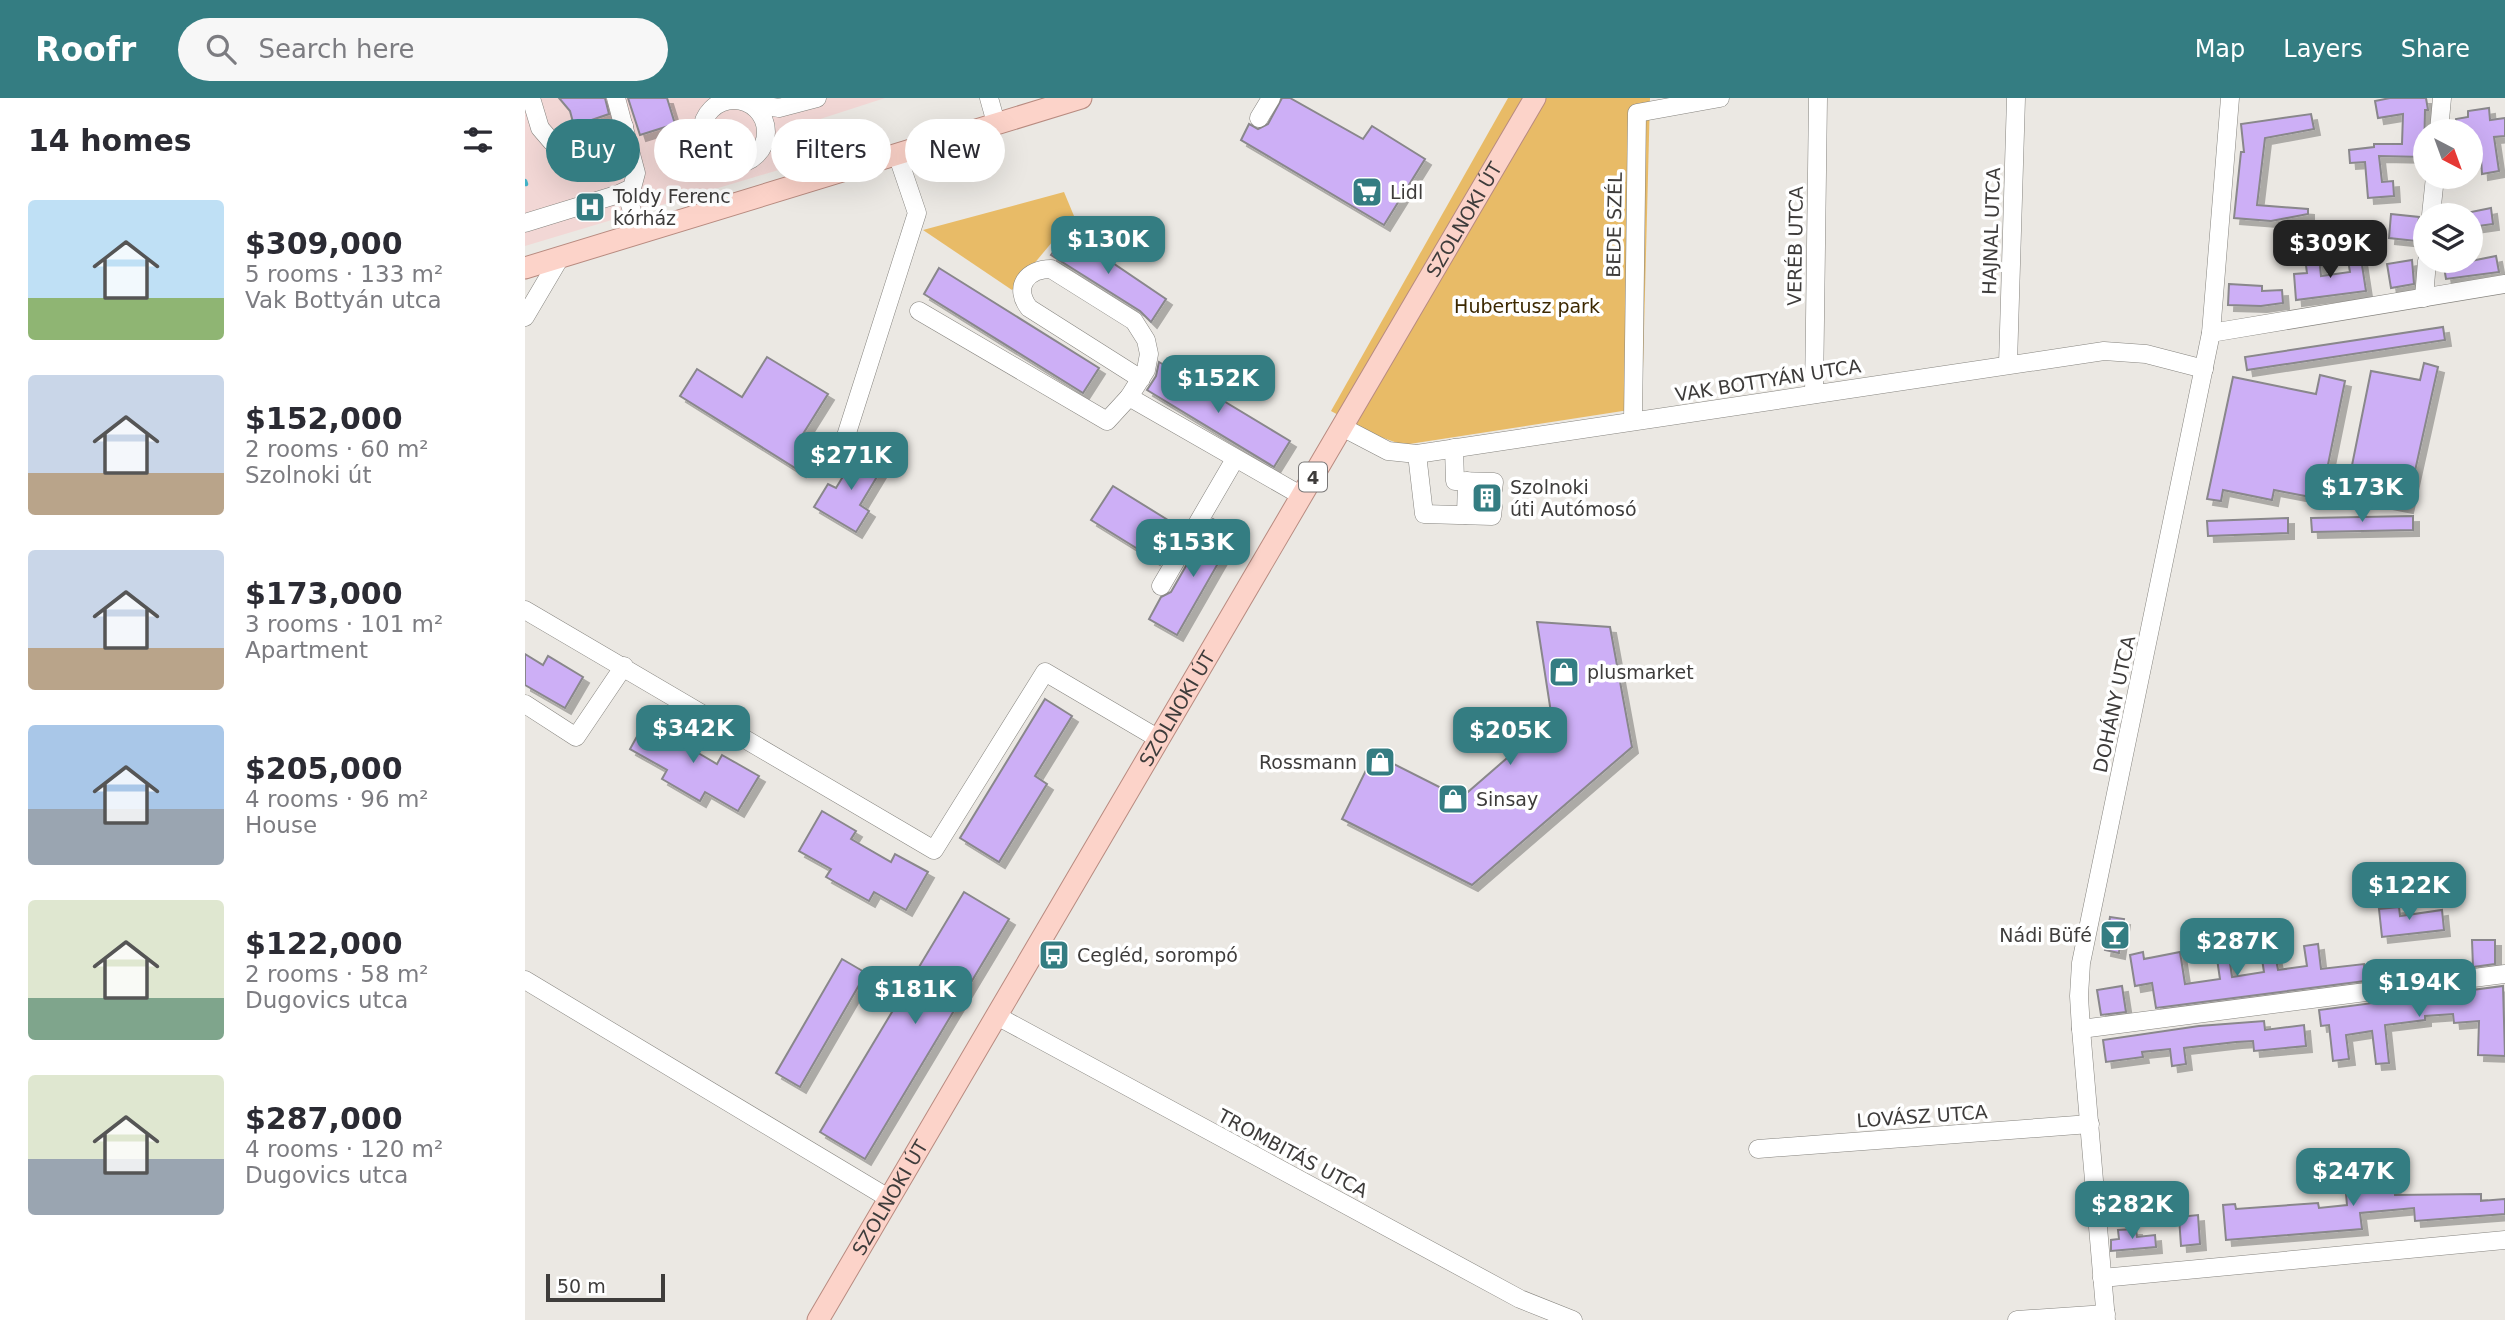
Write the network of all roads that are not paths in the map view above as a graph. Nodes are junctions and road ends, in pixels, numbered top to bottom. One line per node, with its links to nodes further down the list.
1 (531, 98): 20 (street)
2 (616, 98): 16 (street)
3 (817, 98): 14 (street)
4 (989, 98): 17 (street)
5 (1081, 98): 19 (main road)
6 (1271, 98): 15 (street)
7 (1535, 98): 42 (main road, SZOLNOKI ÚT / 4)
8 (1720, 98): 41 (street, BEDE SZÉL)
9 (1818, 98): 39 (street, VERÉB UTCA)
10 (2016, 98): 36 (street, HAJNAL UTCA)
11 (2230, 98): 35 (street, DOHÁNY UTCA)
12 (2442, 98): 18 (street)
13 (734, 100): 14 (street); 21 (street); 21 (street)
14 (787, 107): 21 (street)
15 (1259, 118)
16 (622, 119)
17 (995, 119)
18 (2440, 119)
19 (1005, 120)
20 (546, 135)
21 (764, 143)
22 (905, 151): 23 (main road)
23 (897, 154): 27 (main road); 43 (street)
24 (634, 182): 25 (street)
25 (626, 192): 26 (street); 27 (street)
26 (525, 223)
27 (639, 233): 28 (main road)
28 (561, 256): 29 (main road); 34 (street)
29 (525, 268)
30 (2426, 273): 32 (street)
31 (2505, 284): 32 (street)
32 (2424, 298): 35 (street)
33 (919, 311): 40 (street)
34 (525, 317)
35 (2211, 333): 37 (street, DOHÁNY UTCA)
36 (2008, 364): 37 (street, VAK BOTTYÁN UTCA); 39 (street, VAK BOTTYÁN UTCA)
37 (2204, 369): 56 (street, DOHÁNY UTCA)
38 (1140, 379): 38 (street); 40 (street)
39 (1814, 394): 41 (street, VAK BOTTYÁN UTCA)
40 (1129, 397): 46 (street)
41 (1633, 421): 44 (street, VAK BOTTYÁN UTCA)
42 (1342, 428): 45 (street, VAK BOTTYÁN UTCA); 47 (main road, SZOLNOKI ÚT / 4)
43 (846, 436)
44 (1454, 448): 45 (street, VAK BOTTYÁN UTCA); 45 (street)
45 (1417, 454)
46 (1235, 458): 47 (street); 48 (street)
47 (1302, 496): 52 (main road, SZOLNOKI ÚT / 4)
48 (1161, 586)
49 (525, 610): 50 (street)
50 (624, 666): 51 (street); 52 (street)
51 (525, 704)
52 (1160, 739): 55 (main road, SZOLNOKI ÚT / 4)
53 (2505, 974): 56 (street)
54 (525, 980): 59 (street)
55 (997, 1016): 59 (main road, SZOLNOKI ÚT / 4); 64 (street, TROMBITÁS UTCA)
56 (2081, 1029): 57 (street, DOHÁNY UTCA)
57 (2090, 1124): 58 (street, LOVÁSZ UTCA); 61 (street, DOHÁNY UTCA)
58 (1758, 1149)
59 (890, 1199): 63 (main road, SZOLNOKI ÚT / 4)
60 (2505, 1240): 61 (street)
61 (2102, 1278): 62 (street, DOHÁNY UTCA)
62 (2106, 1317): 65 (street)
63 (818, 1320)
64 (1573, 1320)
65 (2017, 1320)

